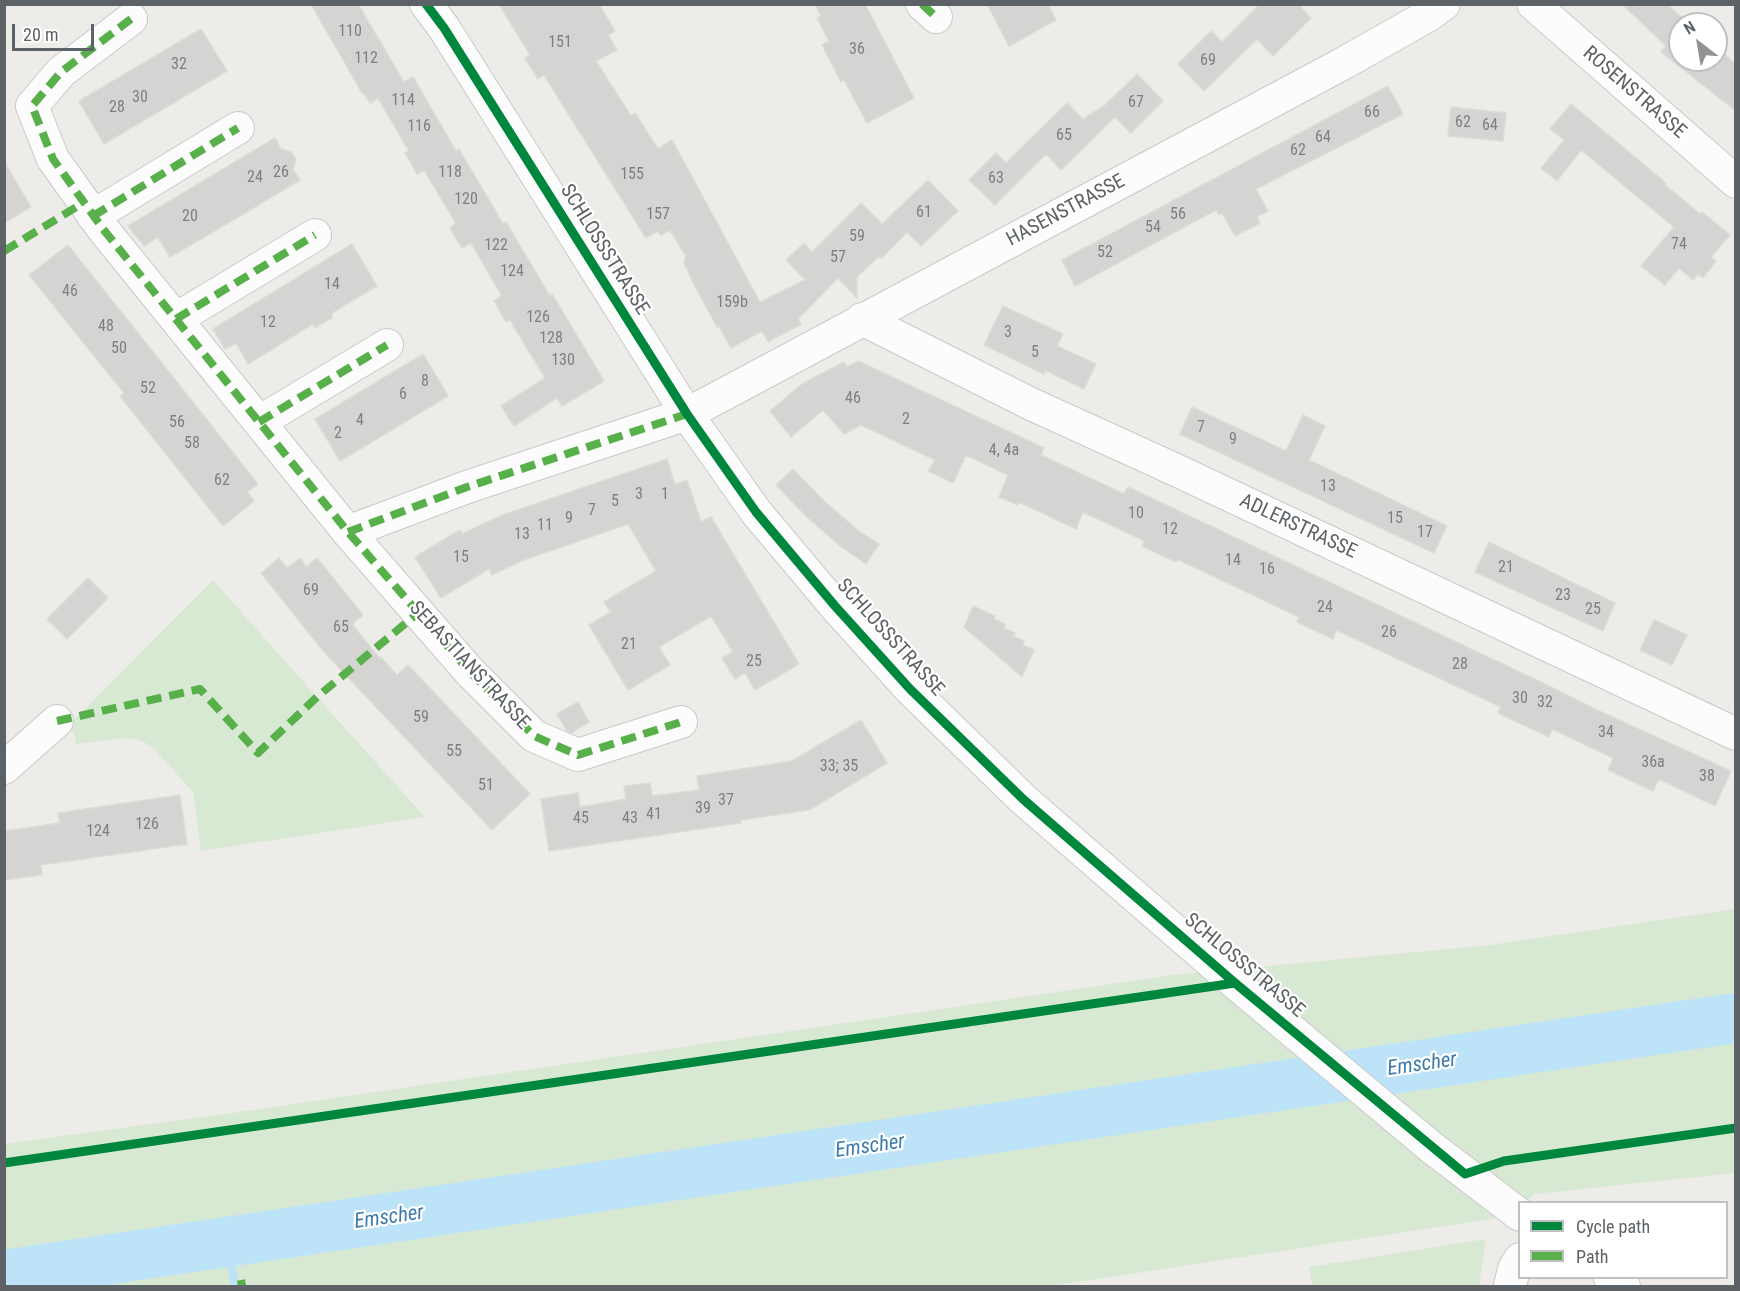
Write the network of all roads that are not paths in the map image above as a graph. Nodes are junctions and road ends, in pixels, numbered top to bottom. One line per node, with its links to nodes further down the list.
1 (426, 4): 12 (street, SCHLOSSSTRASSE)
2 (1444, 4): 10 (street, HASENSTRASSE)
3 (1533, 4): 6 (street, ROSENSTRASSE)
4 (131, 19): 7 (street, SEBASTIANSTRASSE)
5 (238, 128): 7 (street)
6 (1731, 171)
7 (93, 216): 9 (street, SEBASTIANSTRASSE)
8 (315, 235): 9 (street)
9 (176, 319): 13 (street, SEBASTIANSTRASSE)
10 (862, 319): 12 (street, HASENSTRASSE); 17 (street, ADLERSTRASSE)
11 (387, 345): 13 (street)
12 (687, 414): 14 (street); 19 (street, SCHLOSSSTRASSE)
13 (259, 422): 14 (street, SEBASTIANSTRASSE)
14 (348, 532): 16 (street, SEBASTIANSTRASSE)
15 (57, 721): 18 (street)
16 (681, 722)
17 (1736, 734)
18 (4, 768)
19 (1518, 1213)
20 (1518, 1262): 21 (street)
21 (1510, 1287)

